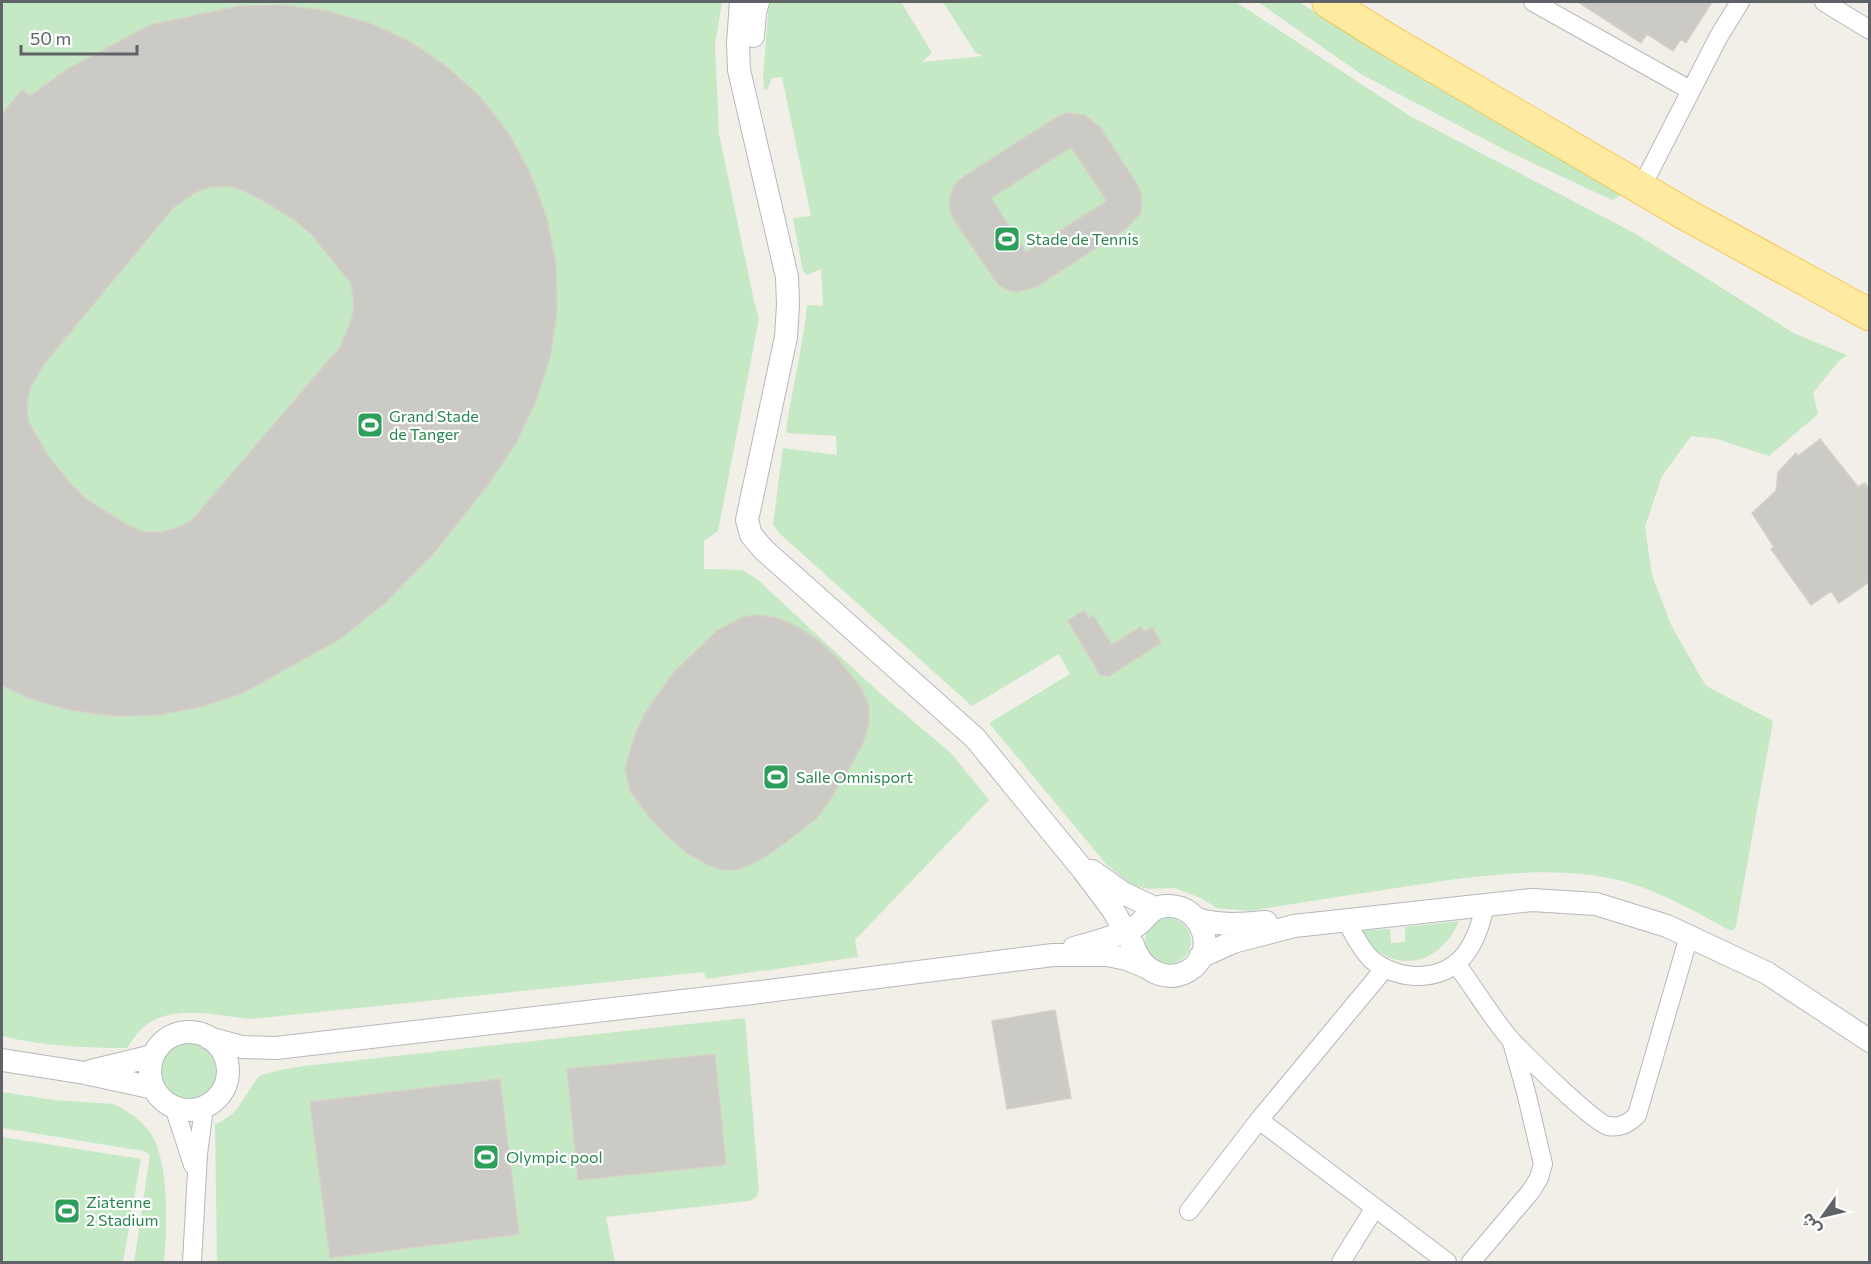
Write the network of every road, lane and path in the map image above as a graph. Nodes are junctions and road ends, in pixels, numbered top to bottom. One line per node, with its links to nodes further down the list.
1 (741, 2): 10 (street)
2 (758, 2): 10 (street)
3 (1328, 2): 11 (highway)
4 (1364, 2): 11 (highway)
5 (1533, 2): 9 (street)
6 (1740, 2): 9 (street)
7 (1828, 3): 8 (street)
8 (1869, 30)
9 (1690, 90): 11 (street)
10 (746, 94): 14 (street)
11 (1646, 180): 12 (highway); 13 (highway)
12 (1869, 297)
13 (1869, 315)
14 (1068, 851): 16 (street); 20 (street)
15 (1485, 906): 18 (street); 21 (street); 24 (street)
16 (1155, 908): 17 (street); 20 (street)
17 (1197, 919): 19 (street); 23 (street)
18 (1346, 920): 19 (street); 26 (street)
19 (1294, 926): 23 (street)
20 (1132, 934): 22 (street); 25 (street)
21 (1689, 936): 28 (street); 29 (street)
22 (1053, 955): 25 (street); 30 (street)
23 (1200, 957): 25 (street)
24 (1457, 964): 26 (street); 28 (street)
25 (1146, 967)
26 (1385, 968): 38 (street)
27 (209, 1038): 30 (street); 31 (street); 34 (street)
28 (1511, 1040): 45 (street)
29 (1869, 1041)
30 (276, 1048): 34 (street)
31 (153, 1056): 33 (street); 35 (street)
32 (2, 1060): 33 (street)
33 (85, 1072): 35 (street)
34 (226, 1084): 37 (street)
35 (154, 1088): 36 (street)
36 (174, 1107): 37 (street); 39 (street)
37 (204, 1107): 39 (street)
38 (1259, 1120): 40 (street); 41 (street)
39 (197, 1177): 42 (street)
40 (1374, 1209): 43 (street); 44 (street)
41 (1189, 1211)
42 (192, 1263)
43 (1341, 1263)
44 (1446, 1263)
45 (1471, 1263)

